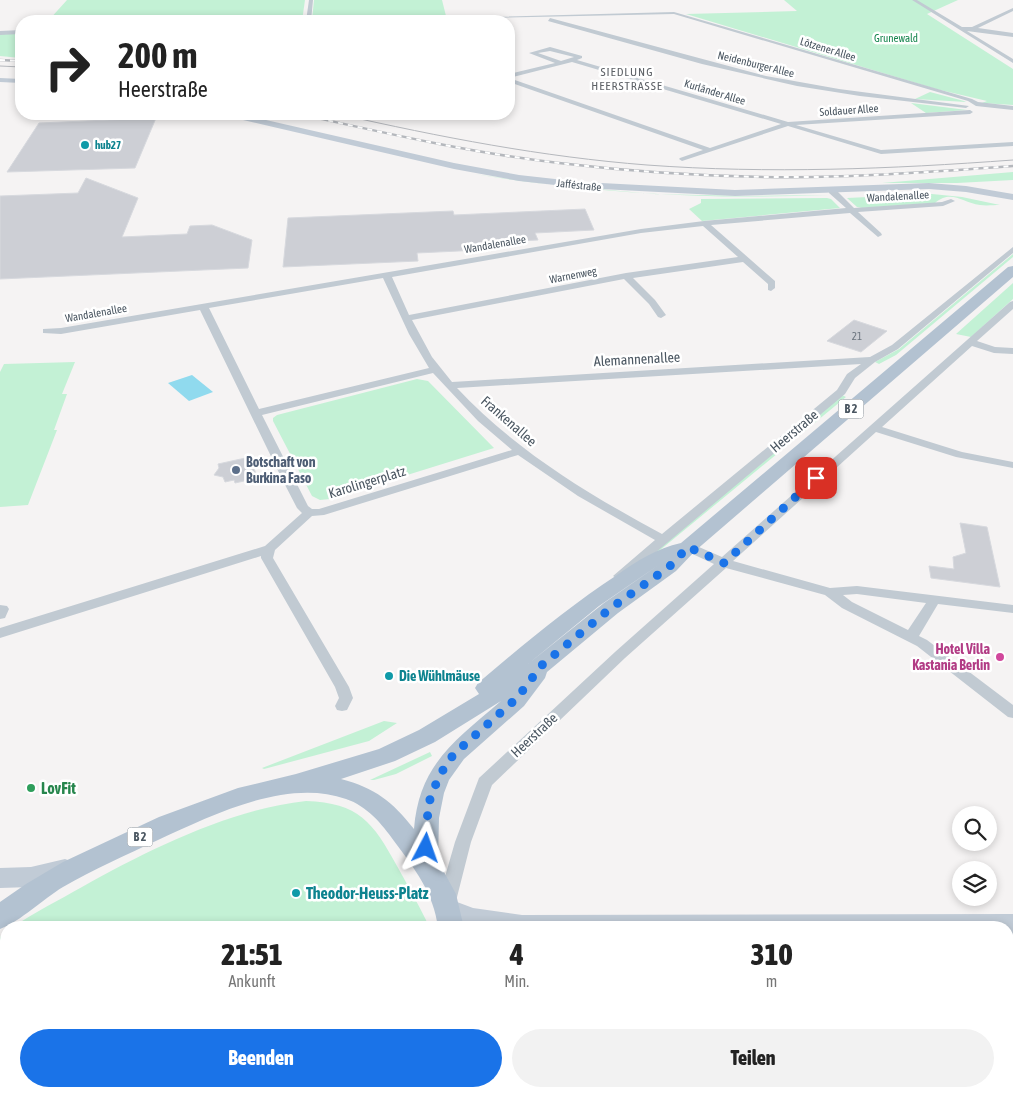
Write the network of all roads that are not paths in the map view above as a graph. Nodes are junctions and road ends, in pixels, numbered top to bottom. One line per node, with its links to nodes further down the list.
1 (311, 0): 4 (street)
2 (914, 0): 8 (street)
3 (1013, 9): 7 (street)
4 (309, 15)
5 (536, 16): 6 (street, Lötzener Allee); 19 (street, Neidenburger Allee); 19 (street, Lötzener Allee)
6 (515, 17)
7 (973, 28): 8 (street); 11 (street)
8 (961, 29): 13 (street)
9 (15, 32): 10 (street)
10 (0, 33)
11 (1013, 35)
12 (572, 60): 14 (street); 14 (street, Kurländer Allee); 22 (street, Kurländer Allee)
13 (1013, 61)
14 (561, 63): 15 (street)
15 (515, 74)
16 (2, 80): 17 (main road)
17 (15, 82)
18 (515, 82): 24 (street)
19 (976, 106): 20 (street, Soldauer Allee); 22 (street, Soldauer Allee)
20 (1013, 108)
21 (252, 120): 26 (main road, Jafféstraße)
22 (788, 125): 23 (street, Kurländer Allee); 24 (street, Soldauer Allee)
23 (1013, 144)
24 (710, 150): 25 (street, Soldauer Allee)
25 (682, 159)
26 (832, 191): 27 (main road, Jafféstraße); 29 (street)
27 (1013, 199)
28 (951, 201): 29 (street, Wandalenallee)
29 (852, 210): 30 (street, Wandalenallee); 31 (street)
30 (704, 223): 33 (street); 35 (street, Wandalenallee)
31 (878, 235)
32 (1013, 250): 45 (street, Heerstraße)
33 (744, 259): 36 (street, Warnenweg); 37 (street)
34 (1013, 270): 56 (main road, Heerstraße / B 2)
35 (386, 274): 39 (street, Wandalenallee); 41 (street, Frankenallee)
36 (626, 276): 40 (street); 41 (street, Warnenweg)
37 (771, 288)
38 (1013, 304): 43 (street, Heerstraße)
39 (203, 306): 42 (street, Wandalenallee); 50 (street)
40 (661, 315)
41 (407, 318): 47 (street, Frankenallee)
42 (46, 331)
43 (971, 342): 44 (street); 51 (street, Heerstraße)
44 (1013, 351)
45 (872, 360): 46 (street, Alemannenallee); 48 (street, Heerstraße)
46 (827, 362): 48 (street); 49 (street, Alemannenallee)
47 (435, 369): 49 (street, Frankenallee); 50 (street)
48 (851, 376): 55 (street, Heerstraße)
49 (449, 385): 52 (street, Frankenallee)
50 (255, 413): 54 (street)
51 (874, 428): 53 (street); 58 (street, Heerstraße)
52 (519, 451): 54 (street, Karolingerplatz); 55 (street, Frankenallee)
53 (1013, 465)
54 (309, 513): 57 (street)
55 (664, 539): 60 (street, Heerstraße)
56 (688, 547): 58 (street); 60 (main road, Heerstraße / B 2); 65 (main road, Heerstraße / B 2)
57 (269, 548): 63 (street); 66 (street)
58 (724, 563): 59 (street); 73 (street, Heerstraße)
59 (830, 592): 61 (street); 64 (street)
60 (599, 595): 68 (main road, Heerstraße / B 2)
61 (934, 600): 62 (street); 64 (street)
62 (1013, 608)
63 (0, 632)
64 (911, 637): 67 (street)
65 (542, 665): 68 (main road, Heerstraße / B 2); 70 (main road, Heerstraße / B 2)
66 (342, 706)
67 (1013, 713)
68 (452, 719): 69 (main road, Heerstraße / B 2)
69 (295, 784): 70 (main road); 71 (main road, B 2)
70 (425, 862): 73 (main road, B 2)
71 (75, 866): 72 (main road); 74 (main road, B 2)
72 (0, 878)
73 (449, 914): 75 (main road)
74 (0, 917)
75 (478, 921)

